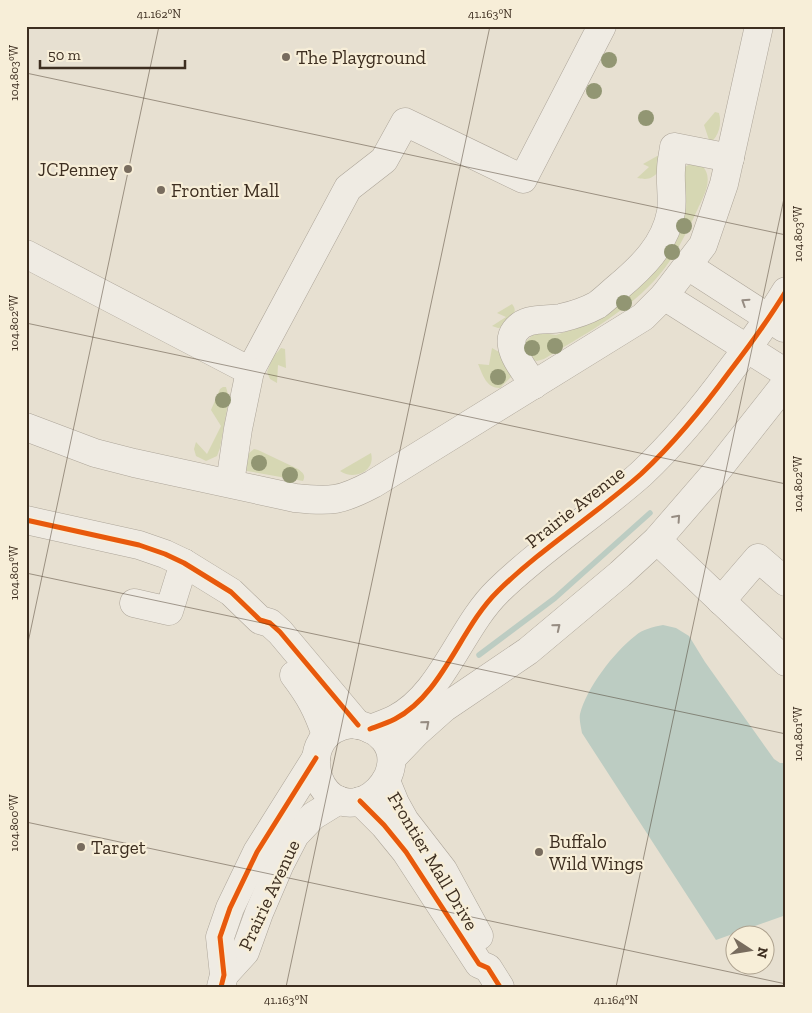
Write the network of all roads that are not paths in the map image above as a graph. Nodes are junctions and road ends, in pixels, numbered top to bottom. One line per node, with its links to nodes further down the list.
1 (602, 26): 10 (street)
2 (759, 26): 3 (street)
3 (730, 158): 5 (street); 13 (street)
4 (26, 254): 10 (street)
5 (688, 266): 7 (street); 8 (street, one-way to 5)
6 (786, 291): 8 (street, Prairie Avenue)
7 (664, 296): 9 (street); 13 (street)
8 (778, 323): 9 (street, Prairie Avenue)
9 (747, 349): 11 (street); 23 (street, Prairie Avenue)
10 (250, 371): 15 (street)
11 (786, 373)
12 (786, 383): 17 (street, one-way to 12)
13 (534, 385): 15 (street)
14 (26, 427): 15 (street)
15 (230, 483)
16 (26, 520): 18 (street)
17 (657, 540): 20 (street); 28 (street, one-way to 17)
18 (184, 563): 21 (street); 22 (street)
19 (786, 582): 20 (street)
20 (721, 601): 24 (street)
21 (134, 603)
22 (260, 620): 25 (street); 27 (street)
23 (452, 656): 25 (street); 26 (street, Prairie Avenue)
24 (786, 662)
25 (339, 703): 26 (street)
26 (364, 727): 27 (street); 28 (street)
27 (321, 747): 29 (street); 33 (street, Prairie Avenue)
28 (389, 769): 29 (street); 32 (street, Frontier Mall Drive)
29 (350, 801): 30 (street, Frontier Mall Drive); 31 (street, Prairie Avenue)
30 (384, 825): 31 (street); 32 (street, Frontier Mall Drive)
31 (246, 952): 33 (street, Prairie Avenue)
32 (494, 978)
33 (222, 981)

